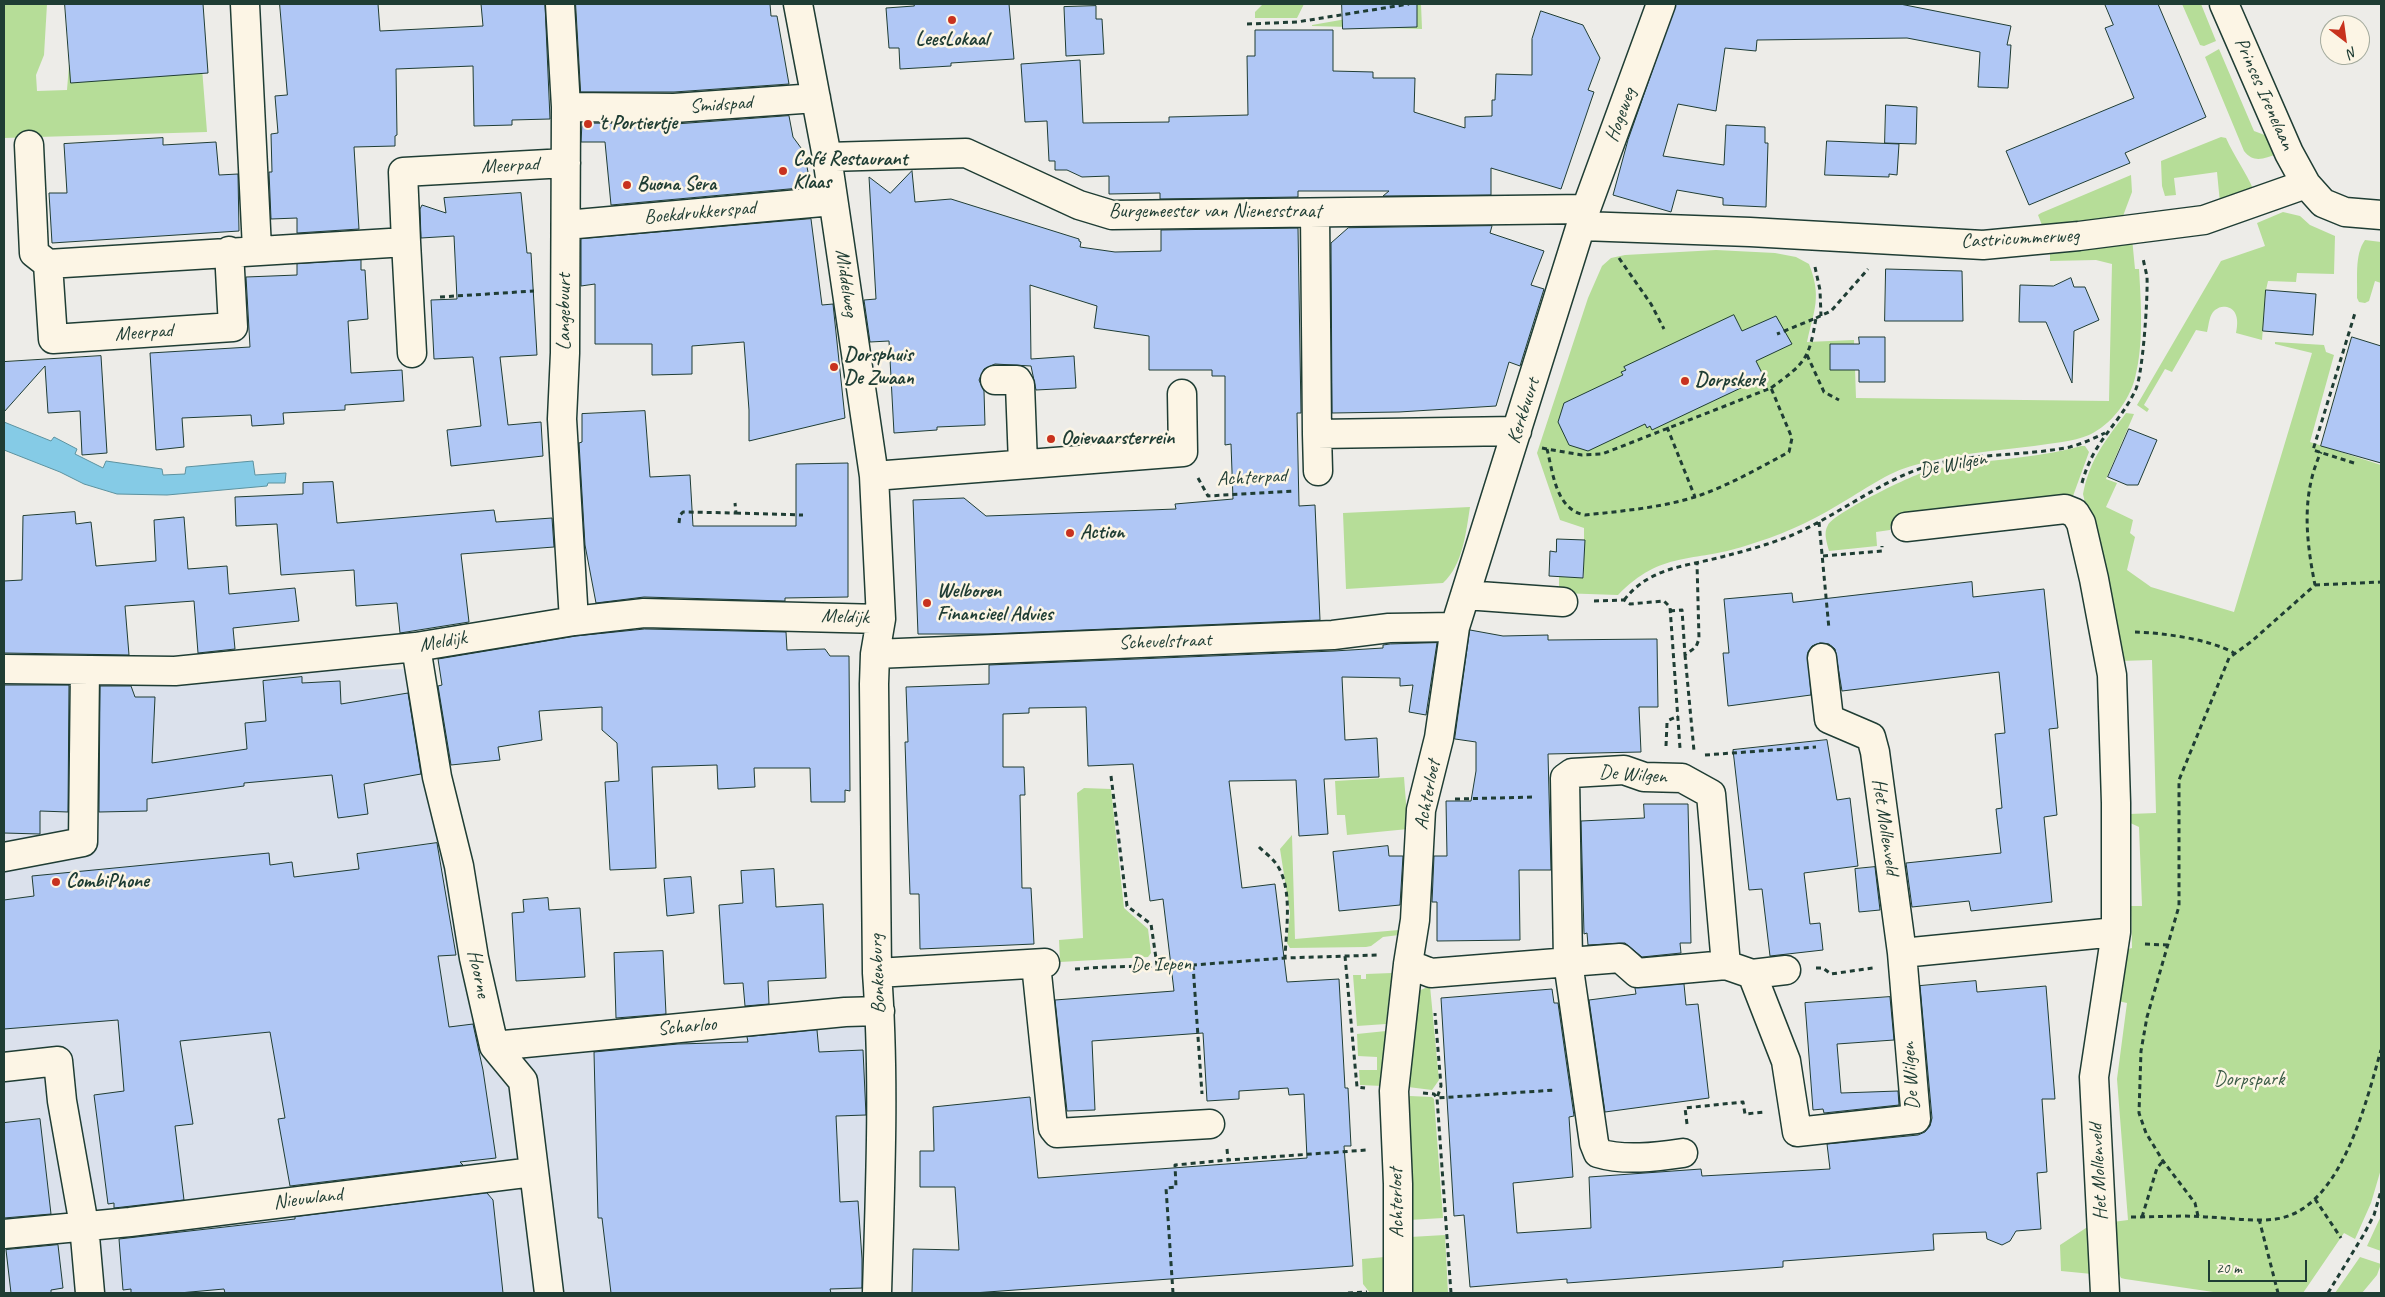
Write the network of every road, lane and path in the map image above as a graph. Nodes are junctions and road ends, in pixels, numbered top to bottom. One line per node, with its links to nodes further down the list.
1 (244, 4): 22 (street)
2 (560, 4): 9 (street, Langebuurt)
3 (798, 4): 8 (street, Middelweg)
4 (1409, 4): 7 (path)
5 (1661, 4): 17 (street, Hogeweg)
6 (2224, 4): 13 (street, Prinses Irenelaan)
7 (1247, 24)
8 (816, 98): 9 (street, Smidspad); 11 (street, Middelweg)
9 (566, 107): 12 (street, Langebuurt)
10 (28, 145): 25 (street)
11 (827, 157): 14 (street, Middelweg); 15 (street, Burgemeester van Nienesstraat)
12 (566, 163): 18 (street, Langebuurt); 21 (street, Meerpad)
13 (2306, 184): 16 (street); 19 (street, Castricummerweg)
14 (833, 200): 18 (street, Boekdrukkerspad); 49 (street, Middelweg)
15 (1315, 213): 17 (street, Burgemeester van Nienesstraat); 42 (street)
16 (2381, 215)
17 (1588, 221): 20 (street, Castricummerweg); 31 (path); 40 (street, Kerkbuurt)
18 (566, 225): 26 (street, Langebuurt)
19 (2138, 228): 20 (street, Castricummerweg); 41 (path)
20 (1879, 239): 29 (path)
21 (406, 242): 22 (street); 27 (street, Meerpad)
22 (257, 249): 23 (street)
23 (230, 252): 25 (street); 25 (street, Meerpad)
24 (1813, 261): 29 (path)
25 (48, 264)
26 (565, 290): 27 (path); 68 (street, Langebuurt)
27 (409, 298): 33 (street, Meerpad)
28 (2355, 314): 45 (path)
29 (1821, 316): 30 (path)
30 (1816, 318): 32 (path); 34 (path)
31 (1664, 329)
32 (1777, 334)
33 (412, 353)
34 (1807, 354): 36 (path); 38 (path)
35 (995, 380): 47 (street)
36 (1771, 388): 39 (path); 51 (path)
37 (1182, 394): 44 (street)
38 (1839, 400)
39 (1667, 427): 43 (path); 51 (path)
40 (1517, 431): 42 (street); 43 (path); 63 (street, Kerkbuurt)
41 (2105, 433): 54 (path); 56 (path, De Wilgen)
42 (1317, 434): 48 (street)
43 (1547, 449): 51 (path)
44 (1183, 452): 47 (street); 50 (path, Achterpad)
45 (2321, 452): 46 (path); 62 (path)
46 (2354, 463)
47 (1023, 464): 49 (street)
48 (1318, 471)
49 (874, 476): 67 (street, Middelweg)
50 (1298, 491)
51 (1695, 497)
52 (735, 503): 53 (path)
53 (736, 513): 55 (path); 57 (path)
54 (2075, 513): 58 (street); 70 (street, Het Mollenveld)
55 (803, 515)
56 (1819, 522): 59 (path); 60 (path, De Wilgen)
57 (679, 523)
58 (1906, 527): 59 (path)
59 (1823, 556): 75 (path)
60 (1697, 563): 64 (path, De Wilgen); 74 (path)
61 (2381, 582): 62 (path)
62 (2315, 585): 72 (path)
63 (1465, 595): 65 (street); 69 (street, Kerkbuurt)
64 (1624, 600): 65 (path); 66 (path, De Wilgen)
65 (1563, 602)
66 (1670, 611): 74 (path, De Wilgen); 78 (path, De Wilgen)
67 (881, 619): 68 (street, Meldijk); 73 (street, Middelweg)
68 (574, 621): 71 (street, Meldijk)
69 (1456, 627): 73 (street, Schevelstraat); 84 (street, Achterloet)
70 (2106, 634): 72 (path); 87 (street, Het Mollenveld)
71 (416, 647): 77 (street, Meldijk); 100 (street, Hoorne)
72 (2234, 653): 109 (path)
73 (875, 654): 97 (street, Bonkenburg)
74 (1685, 655): 81 (path, De Wilgen)
75 (1822, 658): 89 (street, Het Mollenveld)
76 (4, 669): 77 (street, Meldijk)
77 (85, 670): 86 (street)
78 (1679, 736)
79 (1819, 747): 80 (path)
80 (1703, 755)
81 (1694, 756)
82 (1111, 776): 92 (path)
83 (1565, 794): 84 (path); 90 (street, De Wilgen); 94 (street, De Wilgen)
84 (1424, 797): 91 (street, Achterloet)
85 (1259, 847): 88 (path)
86 (4, 857)
87 (2116, 932): 89 (street); 126 (street, Het Mollenveld)
88 (1285, 958): 91 (path, De Iepen); 93 (path, De Iepen)
89 (1903, 960): 96 (path); 104 (street, De Wilgen)
90 (1568, 962): 91 (street); 94 (street); 103 (street, De Wilgen)
91 (1408, 964): 106 (street, Achterloet)
92 (1156, 965): 93 (path, De Iepen); 95 (path, De Iepen)
93 (1193, 965): 105 (path)
94 (1726, 965): 98 (street)
95 (1040, 967): 97 (street); 105 (street)
96 (1786, 970): 98 (street)
97 (877, 973): 99 (street, Bonkenburg)
98 (1752, 974): 104 (street, De Wilgen)
99 (880, 1011): 100 (street, Scharloo); 122 (street, Bonkenburg)
100 (494, 1046): 110 (street, Hoorne)
101 (2381, 1050): 112 (path)
102 (4, 1067): 117 (street)
103 (1585, 1088): 107 (street, De Wilgen); 125 (path)
104 (1793, 1110): 107 (path)
105 (1207, 1124): 108 (path)
106 (1396, 1147): 108 (path); 124 (street, Achterloet)
107 (1683, 1153)
108 (1228, 1160): 123 (path)
109 (2163, 1161): 114 (path); 115 (path)
110 (533, 1172): 117 (street, Nieuwland); 121 (street, Hoorne)
111 (2381, 1191): 128 (path)
112 (2315, 1199): 116 (path); 119 (path)
113 (2127, 1216): 115 (path)
114 (2198, 1216): 115 (path); 116 (path)
115 (2142, 1217)
116 (2259, 1219): 127 (path)
117 (84, 1225): 118 (street, Nieuwland); 120 (street)
118 (4, 1234)
119 (2341, 1238)
120 (90, 1293)
121 (549, 1293)
122 (877, 1293)
123 (1173, 1293)
124 (1398, 1293)
125 (1452, 1293)
126 (2105, 1293)
127 (2278, 1293)
128 (2328, 1293)

